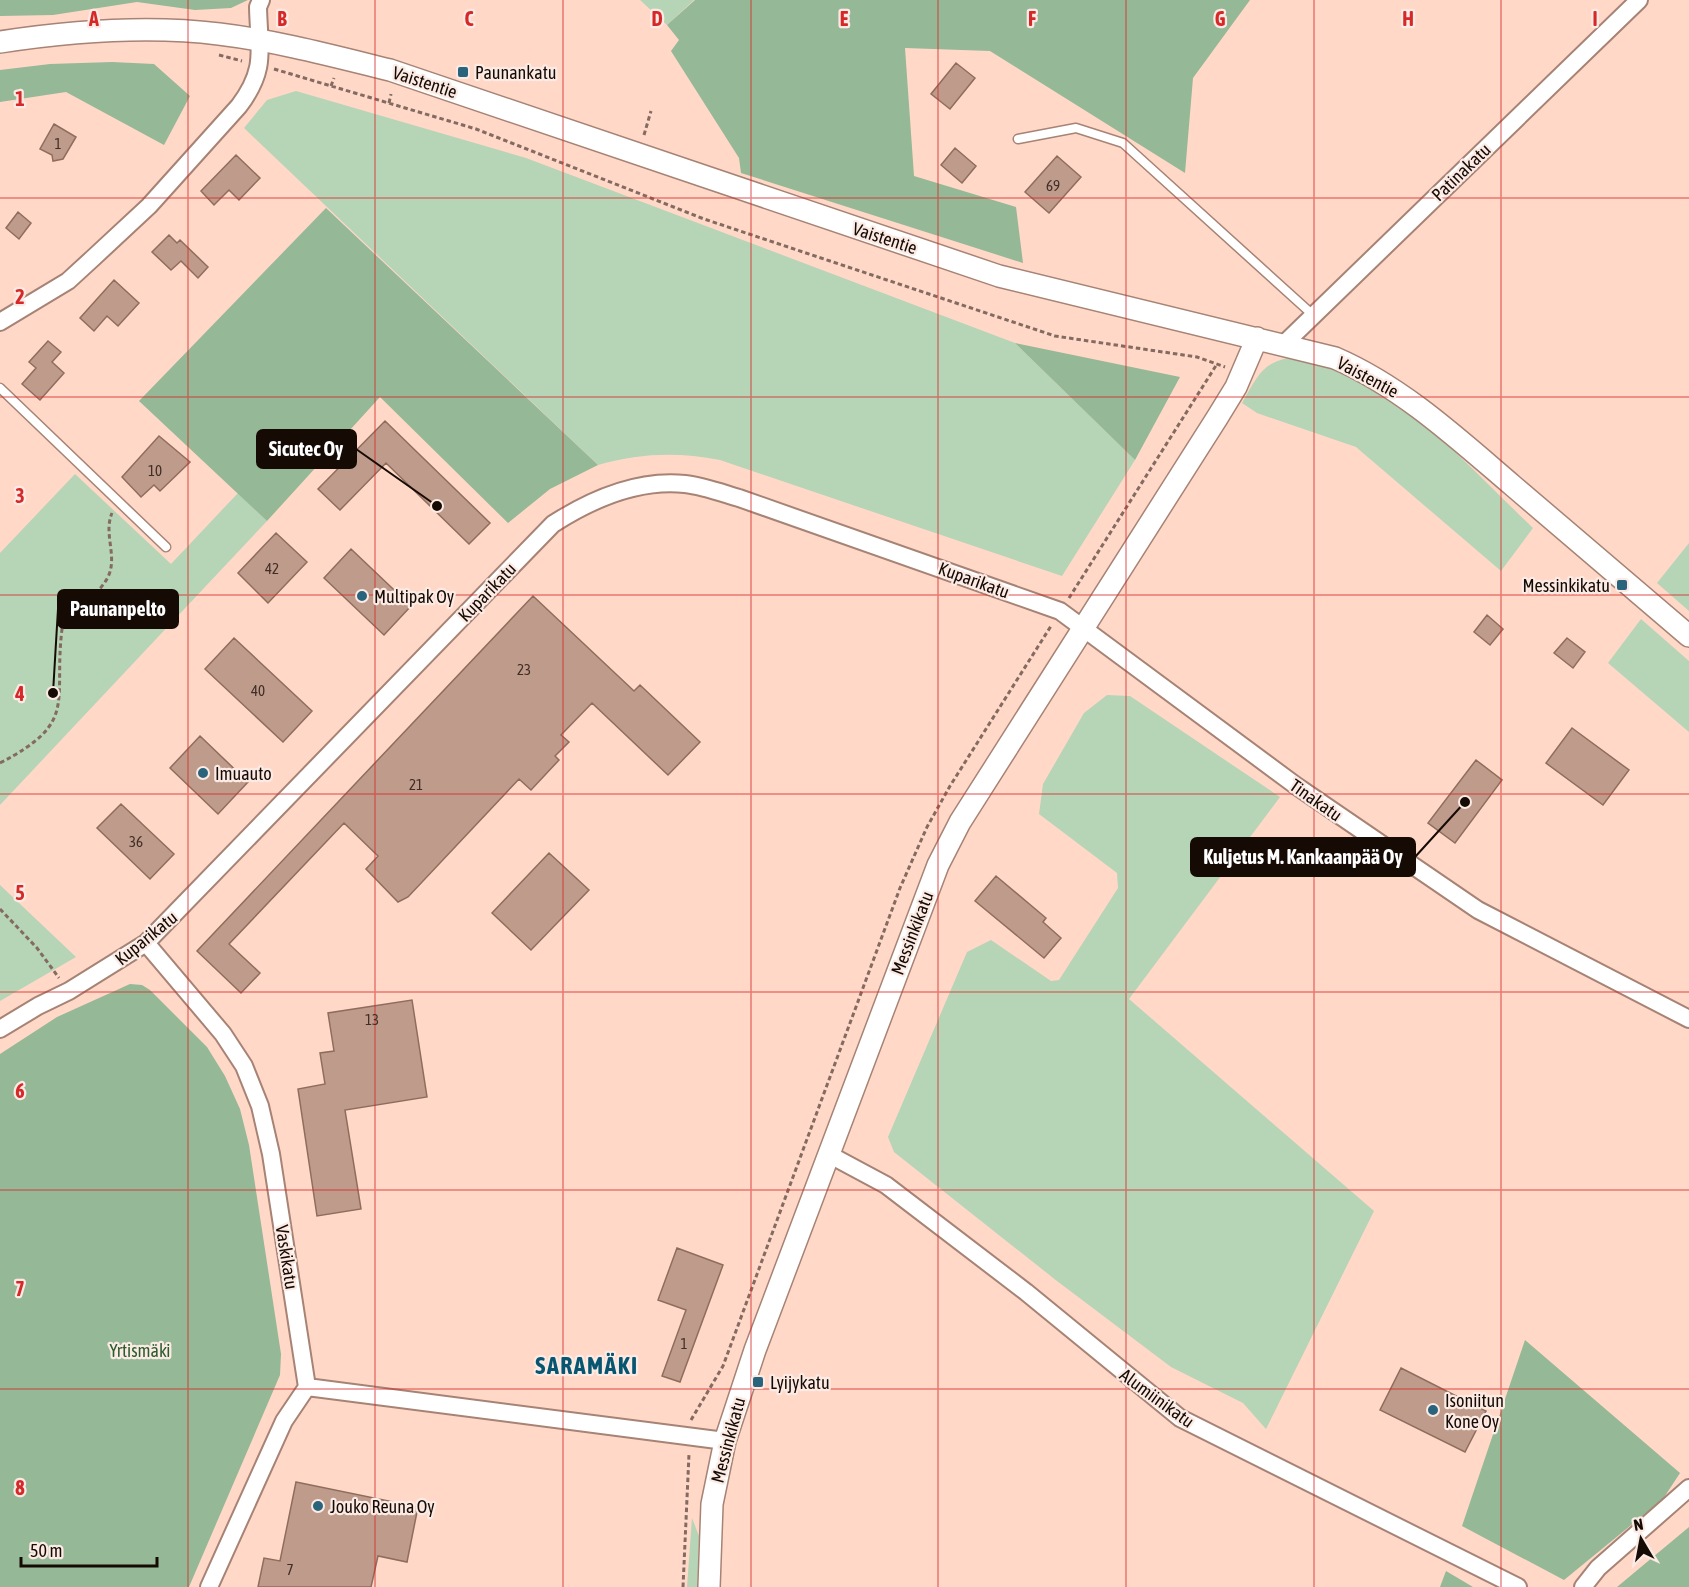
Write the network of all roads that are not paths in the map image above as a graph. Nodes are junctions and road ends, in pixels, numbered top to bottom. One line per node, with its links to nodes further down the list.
1 (261, 0): 3 (street)
2 (1639, 0): 6 (street, Patinakatu)
3 (259, 40): 4 (street, Vaistentie); 7 (street); 8 (street, Vaistentie)
4 (0, 42)
5 (1018, 139): 6 (lane)
6 (1313, 315): 9 (street, Patinakatu)
7 (0, 322)
8 (1257, 338): 9 (street, Vaistentie); 12 (street, Messinkikatu)
9 (1284, 344): 13 (street, Vaistentie)
10 (0, 388): 11 (lane)
11 (166, 547)
12 (1083, 627): 14 (street, Kuparikatu); 15 (street, Tinakatu); 17 (street, Messinkikatu)
13 (1689, 636)
14 (146, 943): 16 (street, Kuparikatu); 18 (street, Vaskikatu)
15 (1689, 1019)
16 (0, 1029)
17 (830, 1155): 19 (street, Messinkikatu); 23 (street, Alumiinikatu)
18 (307, 1387): 19 (street); 21 (street)
19 (725, 1441): 22 (street, Messinkikatu)
20 (1689, 1488): 24 (street)
21 (209, 1587)
22 (709, 1587)
23 (1518, 1587)
24 (1583, 1587)

